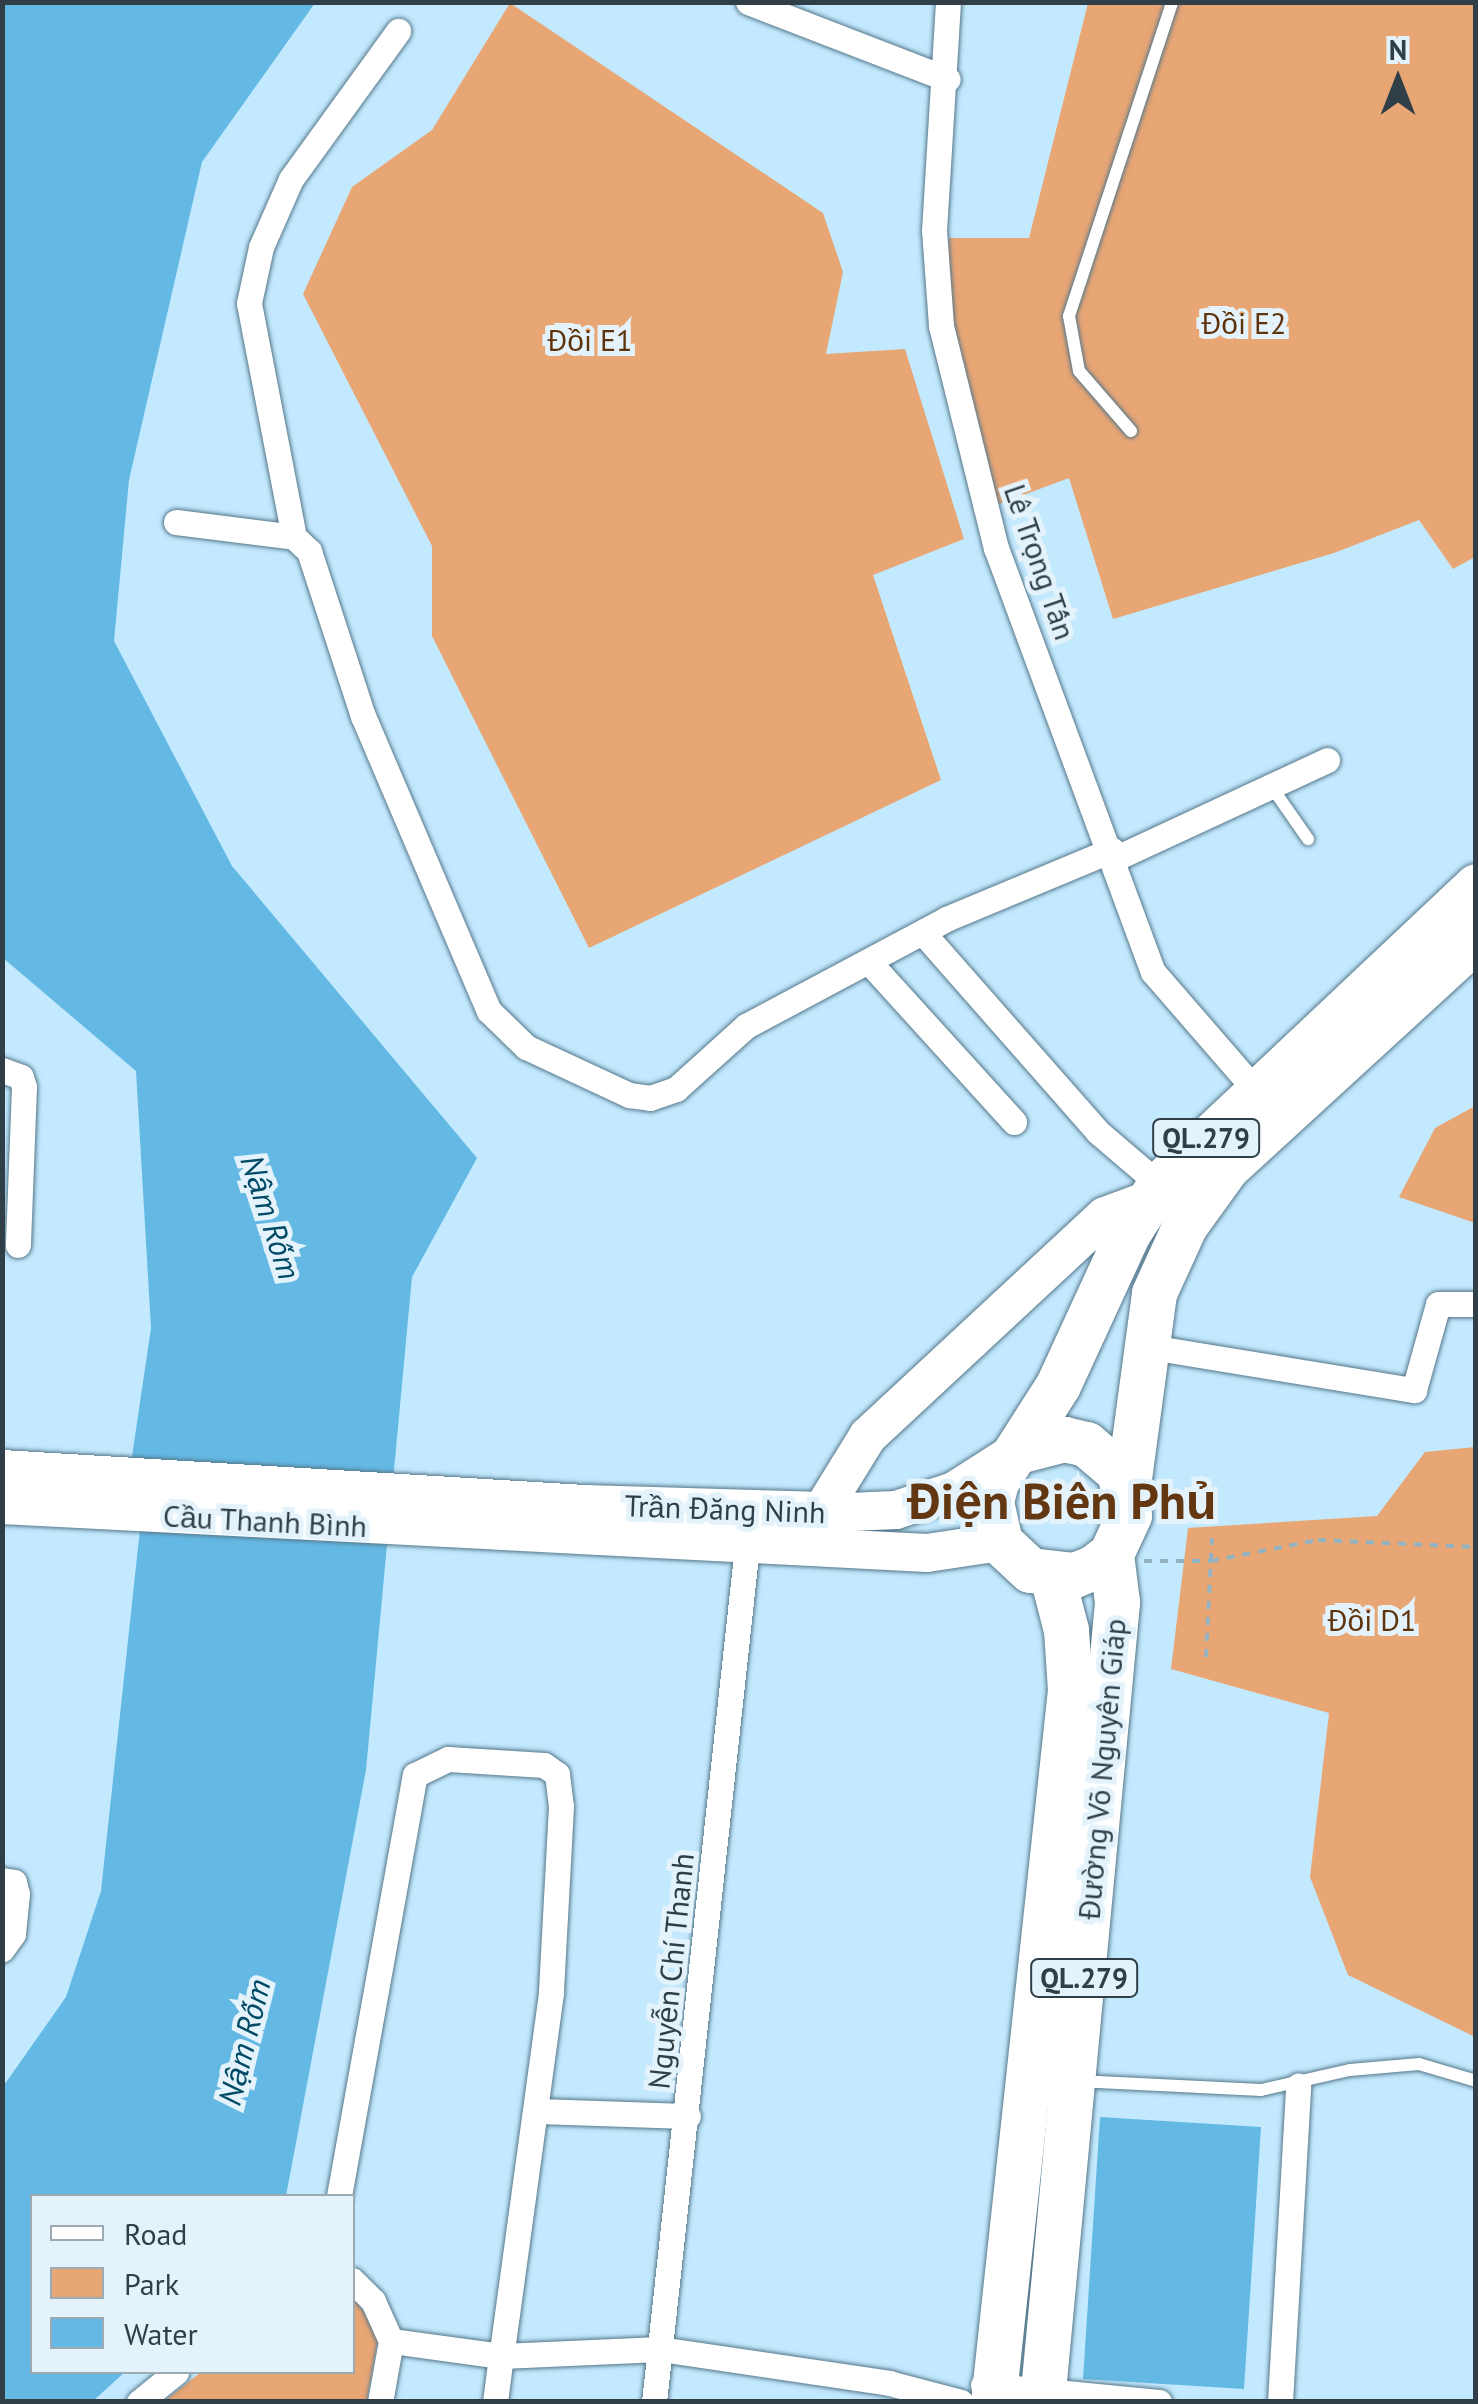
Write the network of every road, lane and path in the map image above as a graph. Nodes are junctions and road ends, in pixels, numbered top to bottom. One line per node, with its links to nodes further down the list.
1 (748, 2): 5 (street)
2 (948, 2): 5 (street, Lê Trọng Tấn)
3 (1172, 2): 6 (lane)
4 (398, 31): 8 (street)
5 (948, 79): 12 (street, Lê Trọng Tấn)
6 (1130, 431)
7 (176, 522): 8 (street)
8 (294, 537): 16 (street)
9 (1328, 760): 10 (street)
10 (1272, 786): 11 (lane); 12 (street)
11 (1308, 839)
12 (1113, 854): 14 (street); 18 (street, Lê Trọng Tấn)
13 (1476, 886): 18 (highway, QL.279)
14 (924, 934): 16 (street); 20 (street)
15 (1476, 939): 18 (highway, QL.279)
16 (868, 962): 19 (street)
17 (2, 1070): 22 (street)
18 (1269, 1104): 20 (highway, QL.279); 21 (highway, QL.279)
19 (1014, 1122)
20 (1153, 1192): 21 (street); 25 (highway, QL.279); 31 (main road)
21 (1194, 1212): 24 (highway, QL.279)
22 (18, 1245)
23 (1476, 1304): 24 (street)
24 (1144, 1346): 27 (highway, QL.279)
25 (1018, 1451): 27 (highway); 31 (main road, Trần Đăng Ninh); 34 (highway, QL.279)
26 (2, 1469): 28 (main road)
27 (1127, 1493): 36 (highway, QL.279)
28 (114, 1495): 29 (main road); 30 (main road, Cầu Thanh Bình)
29 (2, 1504)
30 (418, 1512): 32 (main road, Trần Đăng Ninh)
31 (821, 1512): 32 (main road, Trần Đăng Ninh)
32 (748, 1529): 34 (main road, Trần Đăng Ninh); 46 (street, Nguyễn Chí Thanh)
33 (1212, 1538): 37 (path)
34 (1000, 1542): 38 (highway)
35 (1476, 1547): 37 (path)
36 (1128, 1558): 37 (path); 38 (highway); 42 (highway, Đường Võ Nguyên Giáp / QL.279)
37 (1211, 1561): 39 (path)
38 (1052, 1576): 54 (highway, Đường Võ Nguyên Giáp / QL.279)
39 (1206, 1657)
40 (2, 1880): 41 (street)
41 (2, 1949)
42 (1076, 2081): 44 (lane); 55 (highway, Đường Võ Nguyên Giáp / QL.279)
43 (1476, 2081): 44 (lane)
44 (1298, 2086): 61 (street)
45 (536, 2110): 46 (street); 47 (street); 51 (street)
46 (688, 2116): 50 (street, Nguyễn Chí Thanh)
47 (340, 2194)
48 (355, 2283): 49 (street)
49 (391, 2341): 51 (street); 57 (street)
50 (660, 2350): 51 (street); 53 (street); 59 (street, Nguyễn Chí Thanh)
51 (501, 2356): 58 (street)
52 (174, 2374): 56 (street)
53 (934, 2392): 54 (street); 54 (street)
54 (983, 2395): 55 (street)
55 (1042, 2395): 60 (street)
56 (139, 2402)
57 (380, 2402)
58 (495, 2402)
59 (654, 2402)
60 (1159, 2402)
61 (1280, 2402)

